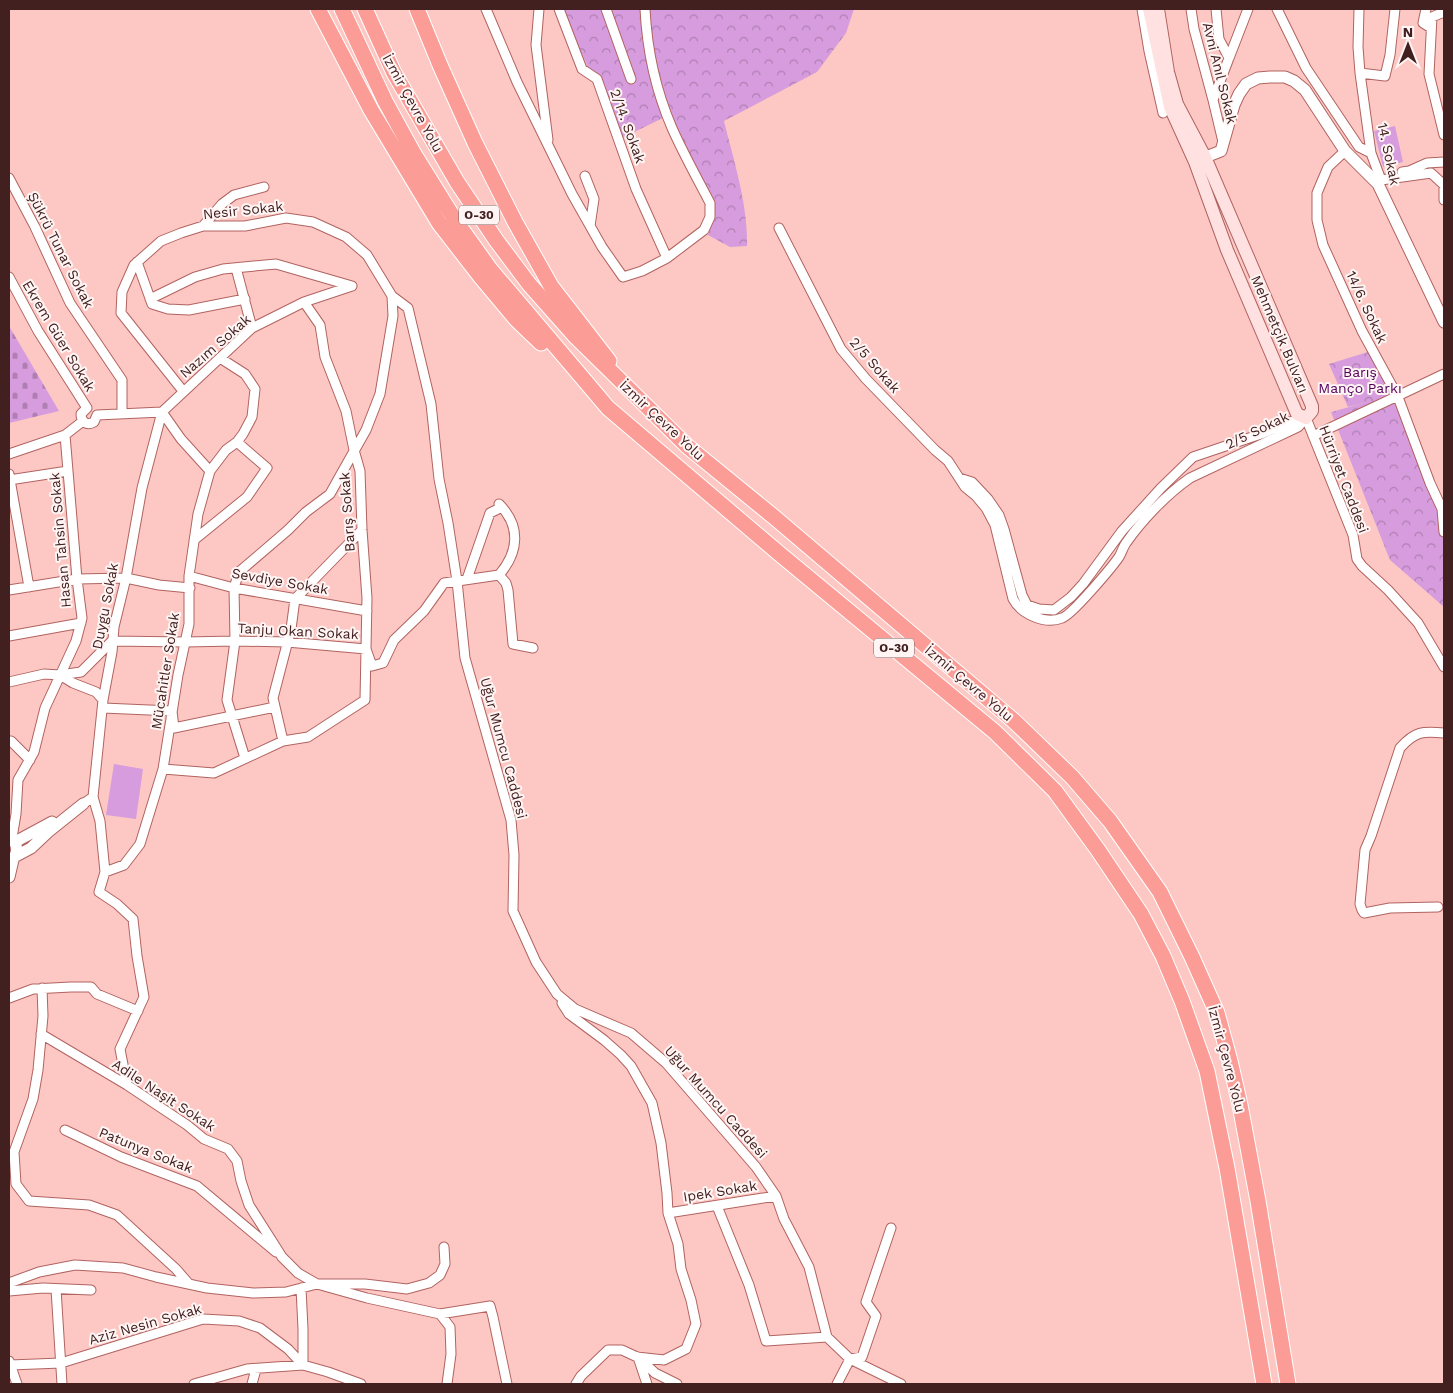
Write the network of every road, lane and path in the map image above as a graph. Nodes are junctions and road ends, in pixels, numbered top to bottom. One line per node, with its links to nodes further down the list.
1 (318, 9): 61 (highway)
2 (342, 9): 61 (highway, İzmir Çevre Yolu / O-30)
3 (365, 9): 58 (highway, İzmir Çevre Yolu / O-30)
4 (417, 9): 58 (highway)
5 (486, 9): 31 (street)
6 (538, 9): 31 (street)
7 (559, 9): 45 (street, 2/14. Sokak)
8 (606, 9): 24 (street)
9 (645, 9): 45 (street)
10 (1142, 9): 28 (street)
11 (1149, 9): 28 (main road, Mehmetçik Bulvarı)
12 (1158, 9): 28 (main road, Mehmetçik Bulvarı)
13 (1191, 9): 27 (street, Avni Anıl Sokak)
14 (1216, 9): 22 (street)
15 (1248, 9): 22 (street)
16 (1277, 9): 33 (street)
17 (1359, 9): 23 (street, 14. Sokak)
18 (1394, 9): 23 (street)
19 (1426, 9): 21 (street)
20 (1444, 12): 21 (street)
21 (1431, 28): 26 (street)
22 (1230, 58): 27 (street)
23 (1360, 73): 33 (street, 14. Sokak)
24 (631, 79)
25 (1444, 95): 26 (street)
26 (1435, 98): 29 (street)
27 (1213, 100): 30 (street, Avni Anıl Sokak)
28 (1174, 105): 34 (main road, Mehmetçik Bulvarı)
29 (1444, 135)
30 (1223, 144): 32 (street); 34 (street)
31 (549, 148): 43 (street)
32 (1345, 151): 38 (street); 59 (street, 14/6. Sokak)
33 (1371, 153): 38 (street, 14. Sokak)
34 (1200, 160): 65 (main road, Mehmetçik Bulvarı)
35 (1444, 162): 38 (street)
36 (585, 176): 43 (street)
37 (9, 178): 63 (street, Şükrü Tunar Sokak)
38 (1379, 180): 40 (street); 53 (street, 14. Sokak)
39 (264, 187): 42 (street)
40 (1444, 187): 41 (street)
41 (1444, 200)
42 (203, 226): 46 (street, Nesir Sokak); 49 (street, Nesir Sokak)
43 (590, 226): 45 (street)
44 (779, 228): 75 (street, 2/5 Sokak)
45 (667, 258)
46 (137, 262): 50 (street); 57 (street, Nesir Sokak)
47 (236, 268): 50 (street); 51 (street); 52 (street, Nazım Sokak)
48 (9, 277): 60 (street, Ekrem Güer Sokak)
49 (392, 296): 70 (street); 84 (street, Uğur Mumcu Caddesi)
50 (150, 299): 51 (street)
51 (245, 299): 54 (street)
52 (304, 302): 54 (street, Nazım Sokak); 70 (street, Barış Sokak)
53 (1444, 322)
54 (252, 328): 55 (street, Nazım Sokak)
55 (220, 358): 57 (street, Nazım Sokak); 69 (street)
56 (1444, 374): 59 (street)
57 (183, 392): 62 (street, Nazım Sokak)
58 (634, 394): 159 (highway, İzmir Çevre Yolu / O-30)
59 (1398, 397): 68 (street); 77 (street, 14/6. Sokak)
60 (87, 408): 64 (street); 66 (street)
61 (608, 408): 158 (highway, İzmir Çevre Yolu / O-30)
62 (162, 412): 63 (street); 73 (street); 81 (street, Duygu Sokak)
63 (122, 414): 64 (street)
64 (97, 415): 66 (street)
65 (1306, 418): 68 (street, Hürriyet Caddesi); 75 (street, 2/5 Sokak); 75 (street, 2/5 Sokak)
66 (83, 421): 67 (street)
67 (65, 435): 71 (street); 72 (street, Hasan Tahsin Sokak)
68 (1313, 436): 99 (street, Hürriyet Caddesi)
69 (237, 442): 73 (street); 78 (street)
70 (354, 450): 76 (street, Barış Sokak); 87 (street)
71 (9, 454)
72 (68, 471): 74 (street); 82 (street, Hasan Tahsin Sokak)
73 (210, 471): 78 (street, Mücahitler Sokak)
74 (9, 478): 85 (street)
75 (959, 478)
76 (362, 530): 89 (street); 90 (street, Barış Sokak)
77 (1444, 532)
78 (194, 540): 80 (street, Mücahitler Sokak)
79 (499, 575): 83 (street); 83 (street); 97 (street)
80 (189, 576): 86 (street, Mücahitler Sokak); 87 (street, Sevdiye Sokak)
81 (126, 578): 82 (street); 86 (street); 93 (street, Duygu Sokak)
82 (77, 579): 85 (street); 91 (street, Hasan Tahsin Sokak)
83 (467, 579): 84 (street)
84 (457, 581): 98 (street, Tanju Okan Sokak); 119 (street, Uğur Mumcu Caddesi)
85 (29, 587): 88 (street)
86 (190, 588): 95 (street, Mücahitler Sokak)
87 (234, 588): 89 (street, Sevdiye Sokak); 94 (street)
88 (9, 590)
89 (295, 599): 90 (street, Sevdiye Sokak); 96 (street)
90 (367, 611): 98 (street, Barış Sokak)
91 (81, 623): 92 (street); 100 (street, Hasan Tahsin Sokak)
92 (9, 636)
93 (112, 641): 95 (street, Tanju Okan Sokak); 100 (street); 102 (street, Duygu Sokak)
94 (235, 641): 95 (street, Tanju Okan Sokak); 96 (street, Tanju Okan Sokak); 105 (street)
95 (185, 642): 104 (street, Mücahitler Sokak)
96 (287, 642): 98 (street, Tanju Okan Sokak); 103 (street)
97 (533, 648)
98 (366, 649): 108 (street, Barış Sokak)
99 (1444, 667)
100 (60, 675): 101 (street); 102 (street); 110 (street, Hasan Tahsin Sokak)
101 (9, 682)
102 (103, 704): 104 (street); 112 (street, Duygu Sokak)
103 (275, 707): 105 (street); 108 (street)
104 (172, 711): 105 (street); 111 (street, Mücahitler Sokak)
105 (232, 716): 109 (street)
106 (1444, 733): 117 (street)
107 (9, 741): 110 (street)
108 (283, 741): 109 (street)
109 (245, 758): 111 (street)
110 (30, 760): 113 (street, Hasan Tahsin Sokak)
111 (163, 769): 115 (street, Mücahitler Sokak)
112 (88, 800): 113 (street); 114 (street); 115 (street)
113 (12, 839): 114 (street)
114 (12, 860): 116 (street)
115 (105, 872): 121 (street)
116 (9, 877)
117 (1438, 907)
118 (42, 988): 120 (street); 121 (street); 122 (street)
119 (557, 994): 125 (street, Uğur Mumcu Caddesi); 127 (street)
120 (9, 998)
121 (138, 1011): 123 (street)
122 (41, 1034): 123 (street, Adile Naşit Sokak); 132 (street)
123 (127, 1085): 130 (street, Adile Naşit Sokak)
124 (65, 1130): 130 (street, Patunya Sokak)
125 (776, 1196): 126 (street, Ipek Sokak); 139 (street, Uğur Mumcu Caddesi)
126 (717, 1206): 127 (street, Ipek Sokak); 139 (street)
127 (668, 1214): 140 (street)
128 (891, 1228): 141 (street)
129 (444, 1248): 133 (street)
130 (282, 1257): 133 (street, Adile Naşit Sokak)
131 (9, 1283): 132 (street)
132 (189, 1284): 135 (street)
133 (318, 1284): 135 (street); 138 (street)
134 (56, 1288): 136 (street); 137 (street); 143 (street)
135 (301, 1288): 144 (street)
136 (91, 1290)
137 (9, 1291)
138 (440, 1314): 151 (street); 152 (street)
139 (827, 1337): 141 (street)
140 (638, 1357): 153 (street); 154 (street); 155 (street)
141 (850, 1359): 156 (street); 157 (street)
142 (9, 1363): 143 (street, Aziz Nesin Sokak); 146 (street)
143 (61, 1363): 144 (street, Aziz Nesin Sokak); 147 (street)
144 (303, 1365): 145 (street); 150 (street)
145 (256, 1368): 148 (street); 149 (street)
146 (17, 1384)
147 (62, 1384)
148 (194, 1384)
149 (252, 1384)
150 (361, 1384)
151 (447, 1384)
152 (506, 1384)
153 (576, 1384)
154 (647, 1384)
155 (676, 1384)
156 (837, 1384)
157 (901, 1384)
158 (1264, 1384)
159 (1288, 1384)

